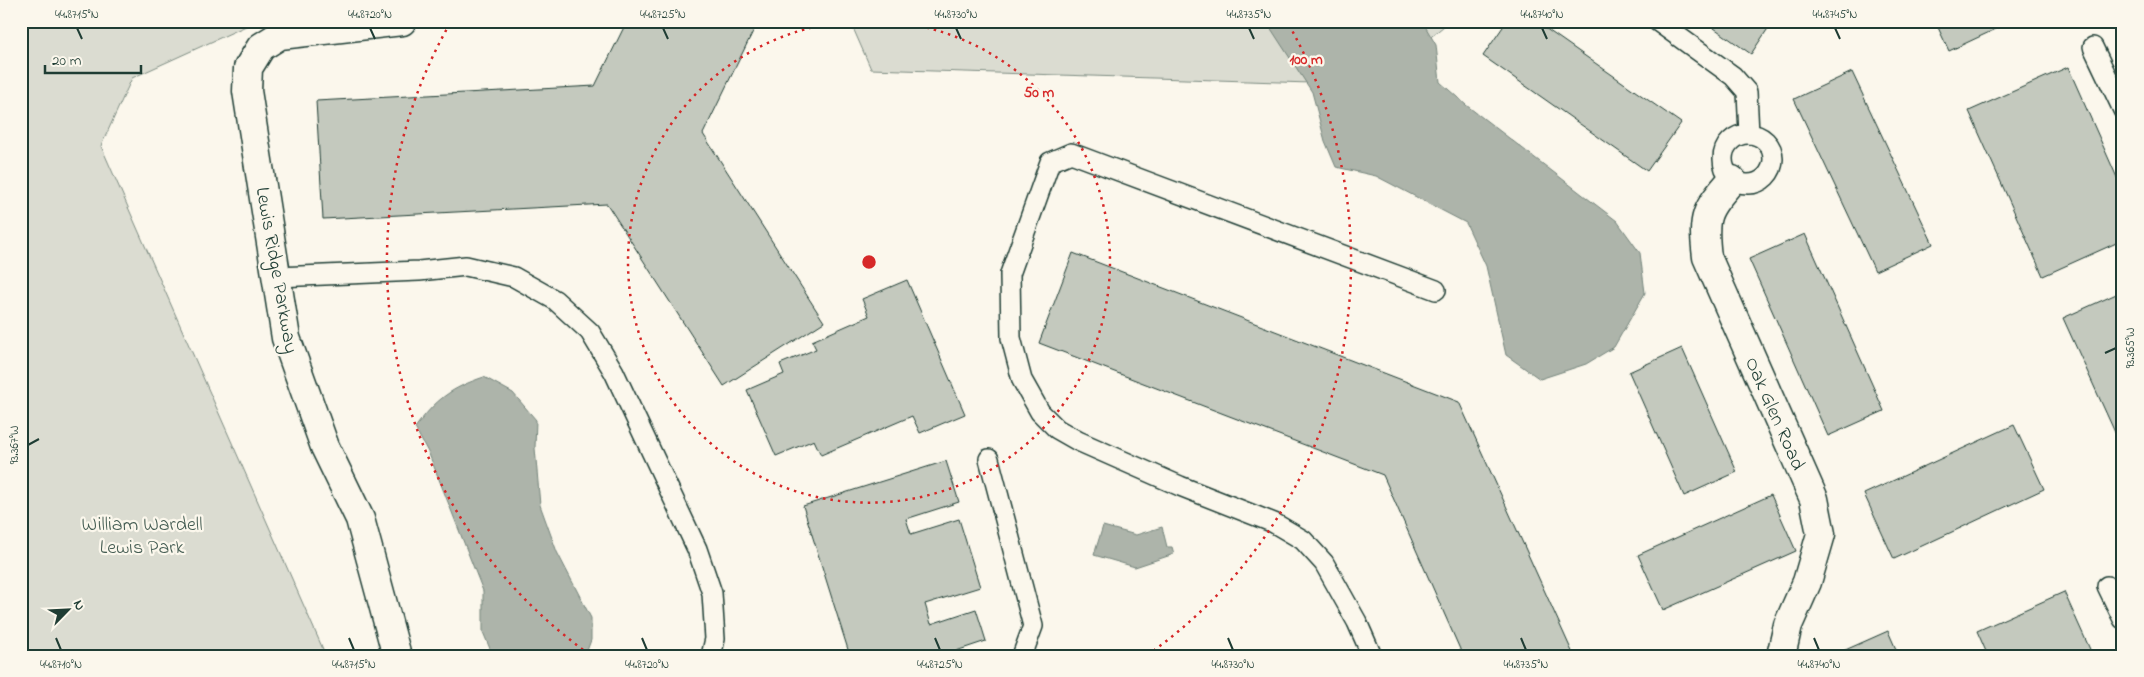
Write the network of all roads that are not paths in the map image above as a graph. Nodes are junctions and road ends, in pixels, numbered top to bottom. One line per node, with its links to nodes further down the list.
1 (402, 21): 7 (street, Lewis Ridge Parkway)
2 (1656, 21): 5 (lane)
3 (2093, 48): 4 (lane)
4 (2123, 110)
5 (1749, 134): 6 (lane); 6 (lane)
6 (1732, 180): 16 (street, Oak Glen Road)
7 (277, 277): 12 (street, Lewis Ridge Parkway); 13 (lane)
8 (1436, 290): 15 (lane)
9 (989, 459): 14 (lane)
10 (2107, 586): 11 (lane)
11 (2123, 619)
12 (397, 656)
13 (711, 656)
14 (1022, 656)
15 (1372, 656)
16 (1781, 656)

